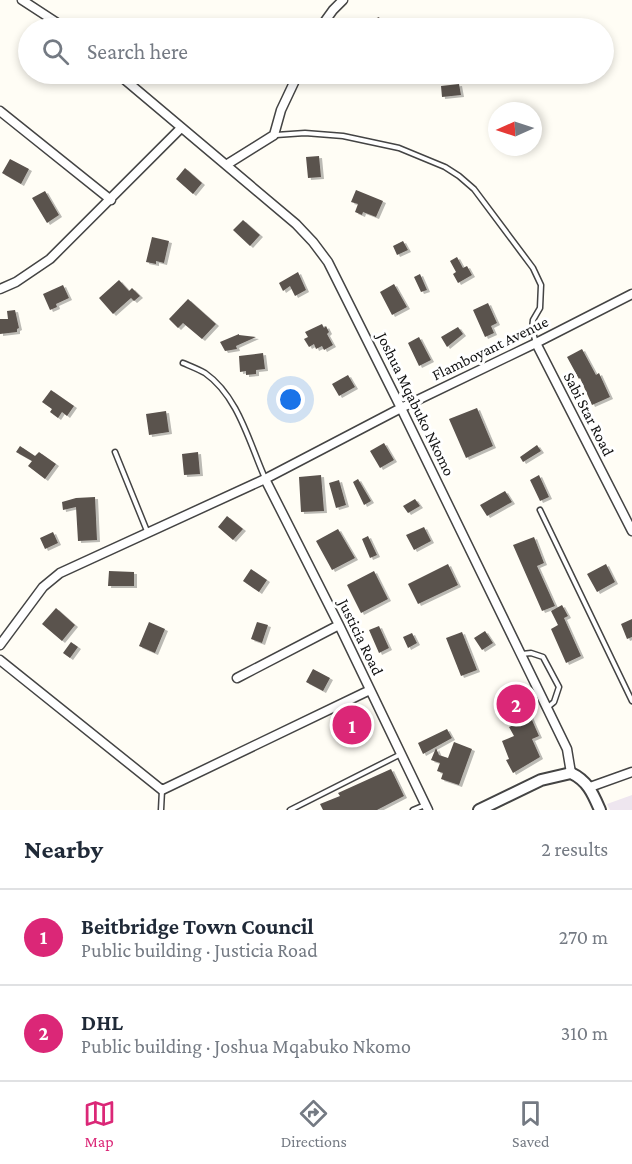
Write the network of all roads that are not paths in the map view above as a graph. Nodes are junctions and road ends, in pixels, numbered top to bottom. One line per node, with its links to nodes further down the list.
1 (22, 0): 3 (street)
2 (343, 0): 4 (street)
3 (50, 18)
4 (327, 18)
5 (130, 84): 8 (street, Joshua Mqabuko Nkomo)
6 (293, 84): 9 (street)
7 (0, 111): 11 (street)
8 (182, 128): 10 (street, Joshua Mqabuko Nkomo); 11 (street)
9 (274, 135): 10 (street); 14 (lane)
10 (226, 165): 16 (street, Joshua Mqabuko Nkomo)
11 (111, 200): 12 (street)
12 (0, 289)
13 (632, 294): 14 (street, Flamboyant Avenue)
14 (536, 343): 16 (street, Flamboyant Avenue); 20 (street, Sabi Star Road)
15 (183, 363): 18 (lane)
16 (401, 408): 18 (street, Flamboyant Avenue); 24 (street, Joshua Mqabuko Nkomo)
17 (115, 452): 21 (lane)
18 (265, 478): 21 (street, Flamboyant Avenue); 22 (street, Justicia Road)
19 (540, 510): 28 (lane)
20 (632, 530)
21 (147, 531): 23 (street, Flamboyant Avenue)
22 (339, 625): 26 (street); 27 (street, Justicia Road)
23 (0, 645)
24 (522, 655): 29 (street, Joshua Mqabuko Nkomo); 29 (lane)
25 (0, 660): 34 (street)
26 (237, 678)
27 (370, 690): 30 (street, Justicia Road); 34 (street)
28 (632, 701)
29 (547, 707): 32 (street, Joshua Mqabuko Nkomo)
30 (401, 754): 35 (street, Justicia Road); 37 (lane)
31 (632, 772): 33 (street)
32 (571, 773): 33 (street); 39 (street)
33 (590, 787): 40 (street)
34 (162, 790): 36 (lane)
35 (427, 807): 38 (lane)
36 (161, 810)
37 (290, 810)
38 (413, 810)
39 (479, 810)
40 (600, 810)

